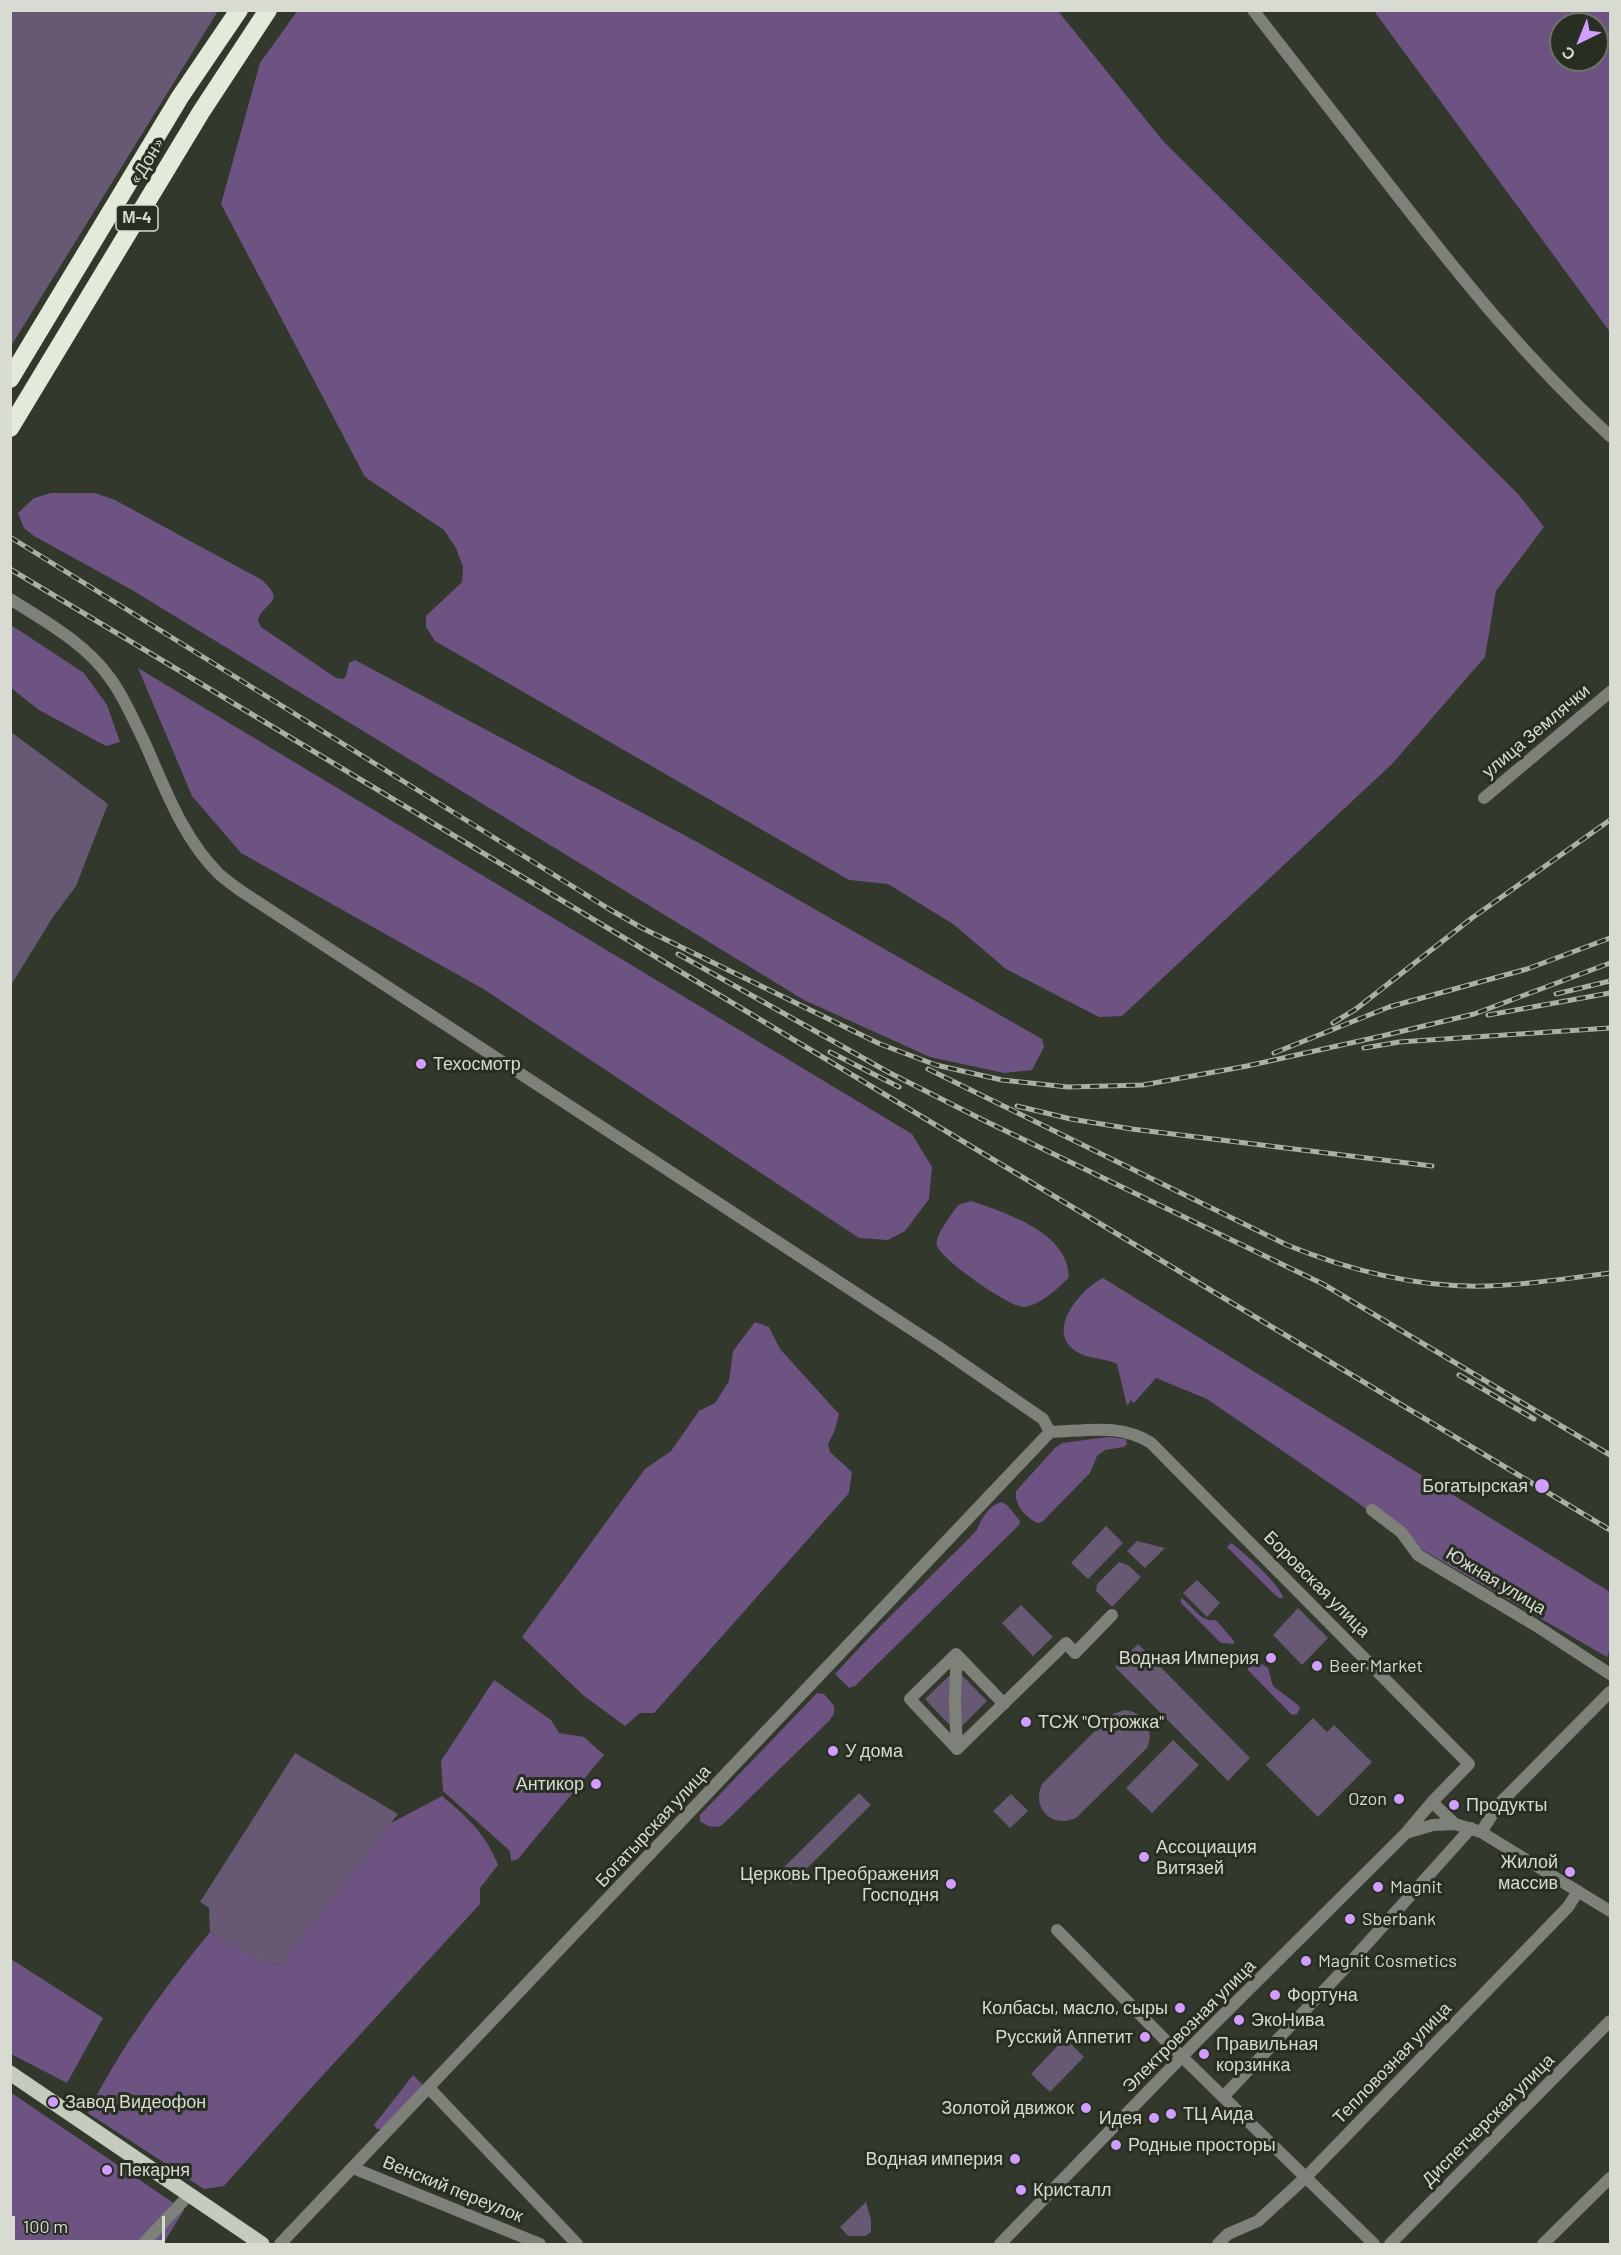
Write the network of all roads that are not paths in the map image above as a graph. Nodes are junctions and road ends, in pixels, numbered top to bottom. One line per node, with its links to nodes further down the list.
1 (239, 10): 4 (highway, «Дон» / М-4)
2 (268, 10): 5 (highway, «Дон» / М-4)
3 (1253, 10): 6 (street)
4 (10, 379)
5 (10, 428)
6 (1611, 436)
7 (10, 599): 10 (street)
8 (1611, 692): 9 (street, улица Землячки)
9 (1484, 798)
10 (1050, 1432): 18 (street, Боровская улица); 28 (street, Богатырская улица)
11 (1372, 1510): 14 (street, Южная улица)
12 (1112, 1615): 16 (street)
13 (963, 1662): 16 (street); 17 (street); 17 (street)
14 (1611, 1674)
15 (1611, 1692): 20 (street)
16 (1004, 1704): 17 (street)
17 (957, 1749)
18 (1432, 1802): 19 (street); 21 (street, Электровозная улица)
19 (1455, 1824): 20 (street); 21 (street)
20 (1476, 1830): 22 (street); 29 (street)
21 (1405, 1834): 26 (street, Электровозная улица)
22 (1578, 1891): 23 (street); 31 (street, Тепловозная улица)
23 (1611, 1911)
24 (1057, 1930): 26 (street)
25 (1611, 2021): 42 (street, Диспетчерская улица)
26 (1182, 2057): 29 (street); 39 (street, Электровозная улица)
27 (10, 2073): 33 (main road)
28 (429, 2088): 30 (street, Богатырская улица); 38 (street)
29 (1223, 2097): 31 (street)
30 (353, 2168): 36 (street, Богатырская улица); 37 (street, Венский переулок)
31 (1306, 2177): 40 (street, Тепловозная улица); 41 (street)
32 (1611, 2178): 43 (street)
33 (189, 2195): 34 (street); 35 (main road)
34 (143, 2244)
35 (262, 2244)
36 (280, 2244)
37 (540, 2244)
38 (577, 2244)
39 (1000, 2244)
40 (1218, 2244)
41 (1374, 2244)
42 (1390, 2244)
43 (1543, 2244)

